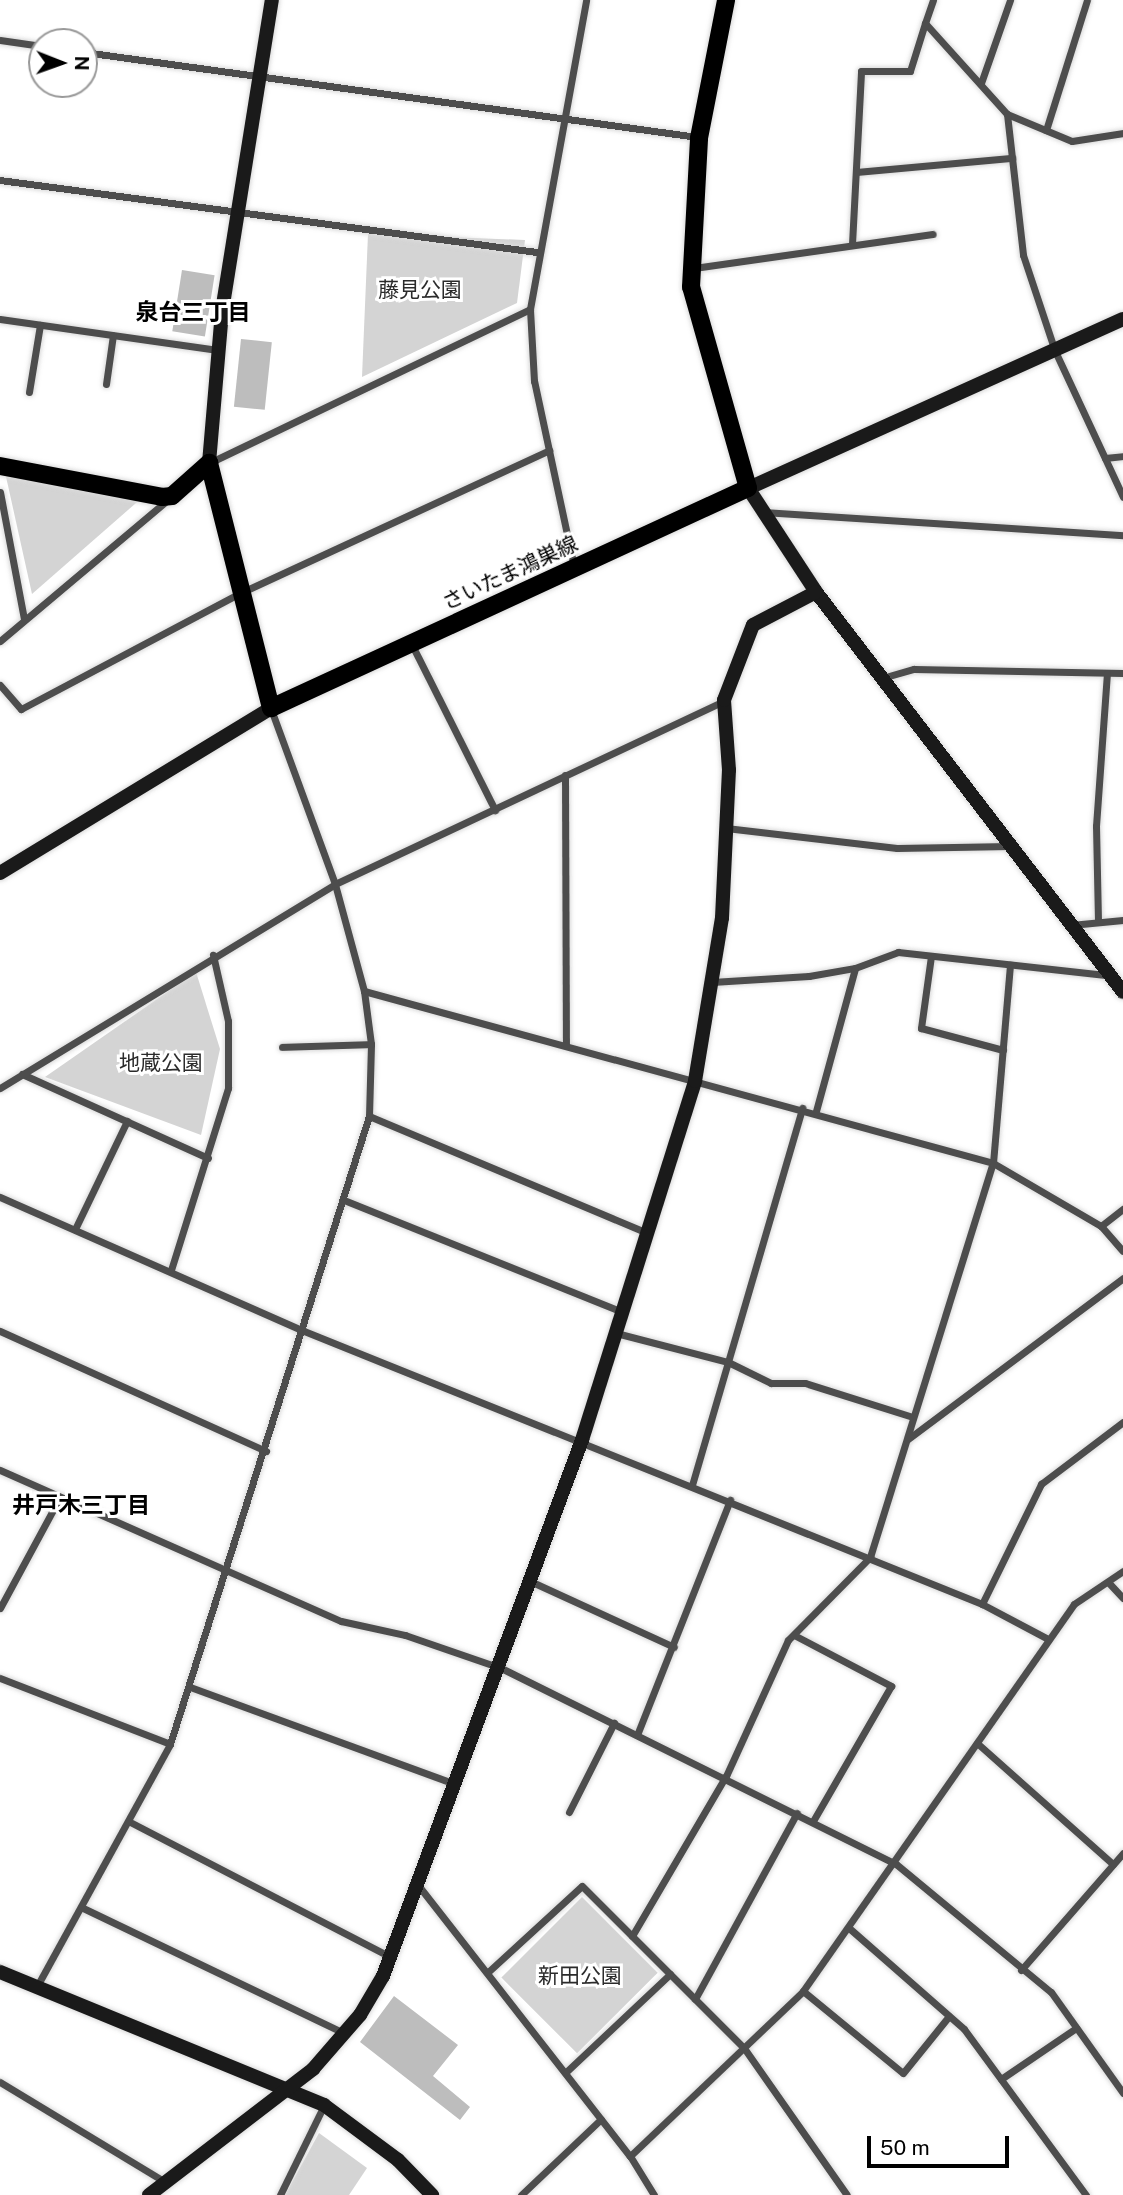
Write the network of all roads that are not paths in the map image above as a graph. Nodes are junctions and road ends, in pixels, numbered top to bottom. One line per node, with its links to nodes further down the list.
1 (272, 0): 12 (street)
2 (586, 0): 15 (street)
3 (726, 0): 18 (main road)
4 (922, 0): 7 (street)
5 (1010, 0): 13 (street)
6 (1087, 0): 16 (street)
7 (933, 2): 8 (street)
8 (925, 23): 13 (street); 20 (street)
9 (0, 40): 10 (street)
10 (28, 44)
11 (98, 54): 12 (street)
12 (260, 76): 15 (street); 22 (street)
13 (981, 83): 14 (street)
14 (1007, 114): 16 (street); 19 (street)
15 (563, 117): 18 (street); 25 (street)
16 (1046, 130): 17 (street)
17 (1123, 133)
18 (699, 138): 26 (main road)
19 (1012, 158): 20 (street); 33 (street)
20 (857, 172): 24 (street)
21 (0, 180): 22 (street)
22 (239, 215): 25 (street); 32 (street)
23 (933, 234): 24 (street)
24 (852, 244): 26 (street)
25 (537, 252): 27 (street)
26 (691, 268): 41 (main road)
27 (530, 309): 36 (street); 39 (street)
28 (0, 319): 30 (street)
29 (1123, 319): 33 (street)
30 (40, 325): 31 (street); 35 (street)
31 (113, 335): 32 (street); 34 (street)
32 (219, 351): 39 (street)
33 (1055, 351): 38 (street); 41 (street)
34 (106, 384)
35 (29, 392)
36 (549, 450): 47 (street); 49 (street)
37 (1123, 456): 38 (street)
38 (1105, 458): 44 (street)
39 (209, 463): 43 (main road); 49 (main road)
40 (0, 466): 43 (main road)
41 (748, 488): 45 (street); 47 (main road, さいたま鴻巣線)
42 (0, 492): 50 (street)
43 (172, 496): 50 (street)
44 (1123, 497)
45 (759, 511): 46 (street); 48 (street)
46 (1123, 535)
47 (575, 568): 52 (main road, さいたま鴻巣線)
48 (816, 592): 55 (street); 57 (street)
49 (238, 594): 56 (street); 58 (main road)
50 (24, 618): 51 (street)
51 (0, 641)
52 (412, 643): 58 (main road, さいたま鴻巣線); 60 (street)
53 (1107, 673): 54 (street); 55 (street); 66 (street)
54 (1123, 673)
55 (881, 678): 62 (street)
56 (0, 685)
57 (724, 700): 59 (street); 61 (street)
58 (271, 708): 63 (street); 64 (street)
59 (565, 775): 60 (street); 76 (street)
60 (495, 810): 64 (street)
61 (726, 828): 62 (street); 73 (street)
62 (1010, 846): 67 (street)
63 (0, 873)
64 (335, 884): 68 (street); 74 (street)
65 (1123, 920): 66 (street)
66 (1098, 921): 67 (street)
67 (1071, 925): 72 (street)
68 (213, 955): 80 (street); 87 (street)
69 (931, 956): 70 (street); 71 (street); 79 (street)
70 (1010, 965): 72 (street); 79 (street)
71 (855, 968): 73 (street); 84 (street)
72 (1109, 975): 75 (street)
73 (711, 982): 81 (street)
74 (364, 991): 76 (street); 77 (street)
75 (1123, 992)
76 (566, 1043): 81 (street)
77 (371, 1044): 78 (street); 85 (street)
78 (282, 1046)
79 (1003, 1051): 88 (street)
80 (22, 1074): 82 (street); 86 (street)
81 (695, 1081): 83 (street); 94 (street)
82 (0, 1088)
83 (803, 1108): 84 (street); 102 (street)
84 (816, 1111): 88 (street)
85 (369, 1116): 90 (street); 94 (street)
86 (127, 1121): 87 (street); 93 (street)
87 (208, 1157): 96 (street)
88 (993, 1163): 92 (street); 103 (street)
89 (0, 1197): 93 (street)
90 (344, 1200): 98 (street); 100 (street)
91 (1123, 1209): 92 (street)
92 (1101, 1226): 95 (street)
93 (75, 1229): 96 (street)
94 (647, 1233): 98 (street)
95 (1123, 1251)
96 (171, 1270): 100 (street)
97 (1123, 1278): 106 (street)
98 (622, 1312): 101 (street)
99 (0, 1331): 107 (street)
100 (304, 1331): 105 (street); 107 (street)
101 (616, 1332): 102 (street); 105 (street)
102 (728, 1362): 103 (street); 109 (street)
103 (913, 1417): 106 (street)
104 (1123, 1422): 118 (street)
105 (582, 1440): 109 (street); 115 (street)
106 (908, 1440): 112 (street)
107 (266, 1451): 113 (street)
108 (0, 1470): 110 (street)
109 (692, 1485): 111 (street)
110 (60, 1497): 113 (street); 119 (street)
111 (730, 1500): 112 (street); 122 (street)
112 (870, 1557): 118 (street); 120 (street)
113 (228, 1572): 123 (street); 125 (street)
114 (1123, 1572): 116 (street)
115 (531, 1582): 122 (street); 123 (street)
116 (1108, 1582): 117 (street); 121 (street)
117 (1123, 1598)
118 (982, 1604): 121 (street)
119 (0, 1608)
120 (794, 1635): 130 (street); 134 (street)
121 (1048, 1639): 128 (street)
122 (674, 1647): 127 (street)
123 (501, 1668): 126 (street); 131 (street)
124 (0, 1678): 129 (street)
125 (190, 1687): 129 (street); 131 (street)
126 (614, 1724): 127 (street); 132 (street)
127 (637, 1735): 130 (street)
128 (977, 1743): 137 (street); 138 (street)
129 (170, 1744): 135 (street)
130 (726, 1776): 133 (street); 142 (street)
131 (456, 1784): 139 (street)
132 (569, 1812)
133 (797, 1812): 134 (street); 150 (street)
134 (813, 1821): 137 (street)
135 (132, 1823): 140 (street); 143 (street)
136 (1123, 1853): 138 (street)
137 (897, 1864): 141 (street); 144 (street)
138 (1113, 1864): 144 (street)
139 (418, 1885): 143 (street); 146 (street)
140 (83, 1908): 148 (street); 153 (street)
141 (849, 1928): 149 (street); 151 (street)
142 (632, 1936): 146 (street); 147 (street)
143 (390, 1957): 153 (street)
144 (1021, 1970): 152 (street)
145 (0, 1972): 148 (street)
146 (488, 1972): 155 (street)
147 (670, 1974): 150 (street); 155 (street)
148 (36, 1988): 158 (street)
149 (803, 1991): 151 (street); 154 (street)
150 (695, 1998): 154 (street)
151 (949, 2016): 156 (street)
152 (1076, 2028): 156 (street); 159 (street)
153 (344, 2034): 158 (street)
154 (744, 2048): 162 (street); 169 (street)
155 (566, 2072): 161 (street)
156 (1001, 2079): 170 (street)
157 (0, 2082): 163 (street)
158 (287, 2090): 160 (street); 163 (street)
159 (1123, 2091)
160 (324, 2105): 165 (street); 166 (street)
161 (601, 2119): 162 (street); 167 (street)
162 (630, 2155): 168 (street)
163 (165, 2182): 164 (street)
164 (149, 2195)
165 (279, 2195)
166 (432, 2195)
167 (521, 2195)
168 (654, 2195)
169 (847, 2195)
170 (1086, 2195)

